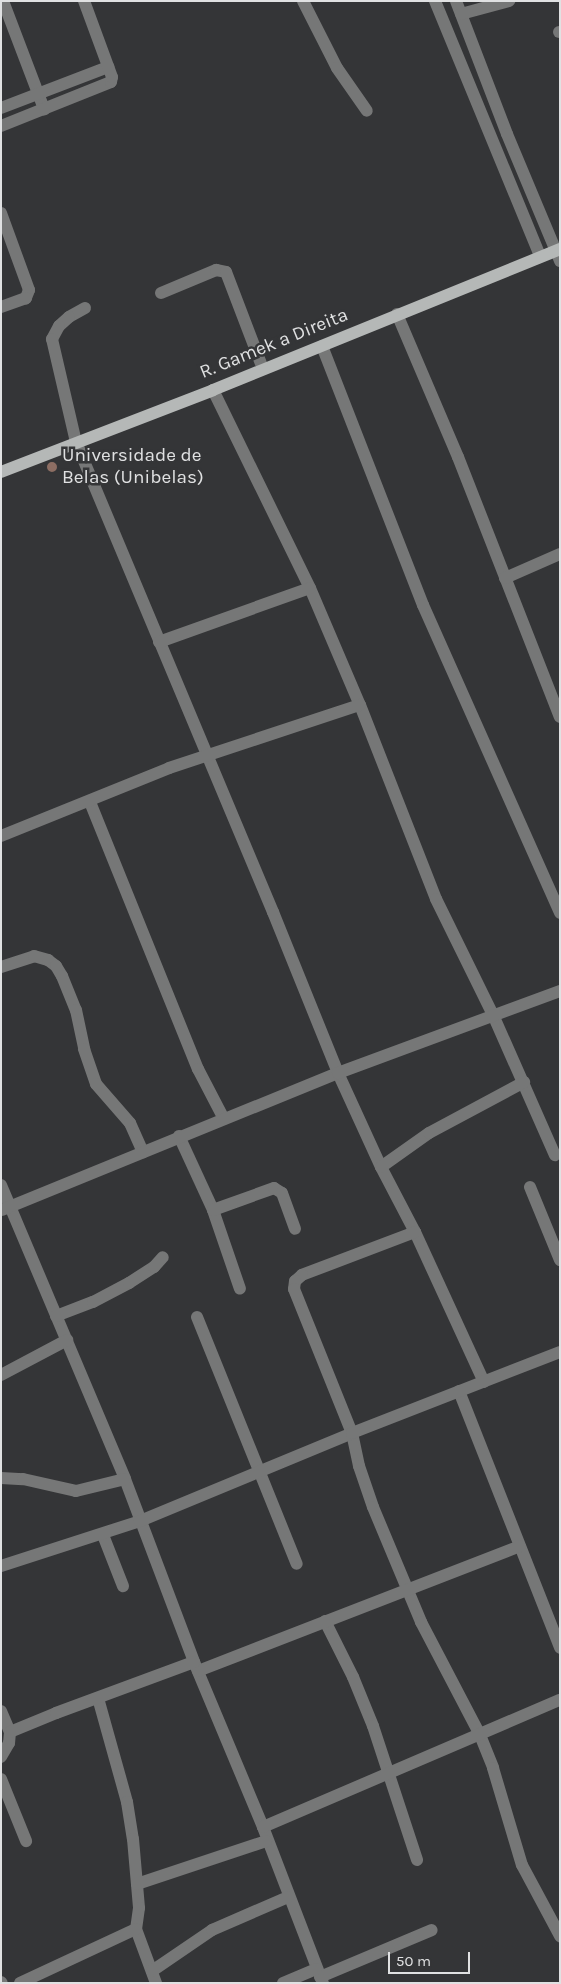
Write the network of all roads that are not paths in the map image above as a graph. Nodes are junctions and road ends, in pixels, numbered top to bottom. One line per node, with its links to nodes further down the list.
1 (3, 1): 9 (street)
2 (84, 1): 8 (street)
3 (303, 1): 12 (street)
4 (435, 1): 16 (street)
5 (456, 1): 7 (street)
6 (509, 1): 7 (street)
7 (461, 14): 15 (street)
8 (108, 67): 9 (street); 11 (street)
9 (38, 94): 10 (street); 11 (street)
10 (1, 108)
11 (44, 109): 13 (street)
12 (367, 111)
13 (1, 126)
14 (1, 214): 18 (street)
15 (558, 253): 16 (main road, R. Gamek a Direita)
16 (540, 256): 20 (main road, R. Gamek a Direita)
17 (161, 293): 22 (street)
18 (1, 307)
19 (85, 308): 24 (street)
20 (398, 314): 21 (main road, R. Gamek a Direita); 27 (street)
21 (322, 346): 22 (main road, R. Gamek a Direita); 35 (street)
22 (262, 369): 23 (main road, R. Gamek a Direita)
23 (213, 390): 24 (main road, R. Gamek a Direita); 28 (street)
24 (76, 442): 25 (main road, R. Gamek a Direita); 29 (street)
25 (1, 472)
26 (560, 554): 27 (street)
27 (505, 578): 31 (street)
28 (310, 588): 29 (street); 30 (street)
29 (160, 642): 32 (street)
30 (360, 705): 32 (street); 38 (street)
31 (560, 717)
32 (208, 755): 33 (street); 39 (street)
33 (90, 802): 34 (street); 41 (street)
34 (1, 836)
35 (560, 913)
36 (1, 967): 43 (street)
37 (560, 991): 38 (street)
38 (494, 1017): 39 (street); 40 (street)
39 (338, 1073): 41 (street); 45 (street)
40 (524, 1082): 44 (street); 45 (street)
41 (224, 1119): 42 (street)
42 (179, 1136): 43 (street); 49 (street)
43 (143, 1152): 48 (street)
44 (555, 1155)
45 (381, 1167): 51 (street)
46 (1, 1184): 48 (street)
47 (530, 1187): 53 (street)
48 (5, 1209): 55 (street)
49 (212, 1210): 50 (street); 54 (street)
50 (295, 1229)
51 (416, 1232): 60 (street); 62 (street)
52 (163, 1256): 55 (street)
53 (560, 1260)
54 (240, 1289)
55 (56, 1316): 57 (street)
56 (196, 1317): 63 (street)
57 (67, 1340): 59 (street); 65 (street)
58 (560, 1352): 60 (street)
59 (1, 1375)
60 (484, 1382): 61 (street)
61 (459, 1391): 62 (street); 68 (street)
62 (352, 1433): 63 (street); 72 (street)
63 (260, 1470): 66 (street); 69 (street)
64 (1, 1478): 65 (street)
65 (124, 1479): 66 (street)
66 (140, 1521): 67 (street); 76 (street)
67 (103, 1534): 70 (street); 71 (street)
68 (520, 1546): 72 (street); 74 (street)
69 (297, 1564)
70 (1, 1566)
71 (123, 1586)
72 (408, 1591): 73 (street); 81 (street)
73 (325, 1621): 76 (street); 83 (street)
74 (555, 1623): 75 (street)
75 (560, 1648)
76 (196, 1666): 77 (street); 85 (street)
77 (98, 1698): 80 (street); 89 (street)
78 (560, 1700): 81 (street)
79 (1, 1711): 80 (street)
80 (10, 1732): 82 (street)
81 (480, 1735): 83 (street); 93 (street)
82 (1, 1757)
83 (390, 1773): 85 (street); 88 (street)
84 (1, 1779): 86 (street)
85 (262, 1827): 87 (street)
86 (26, 1841)
87 (266, 1841): 89 (street); 90 (street)
88 (417, 1860)
89 (137, 1884): 91 (street)
90 (288, 1897): 94 (street); 95 (street)
91 (136, 1929): 95 (street); 96 (street)
92 (432, 1930): 94 (street)
93 (560, 1936)
94 (320, 1976): 97 (street)
95 (154, 1977)
96 (20, 1983)
97 (282, 1983)

